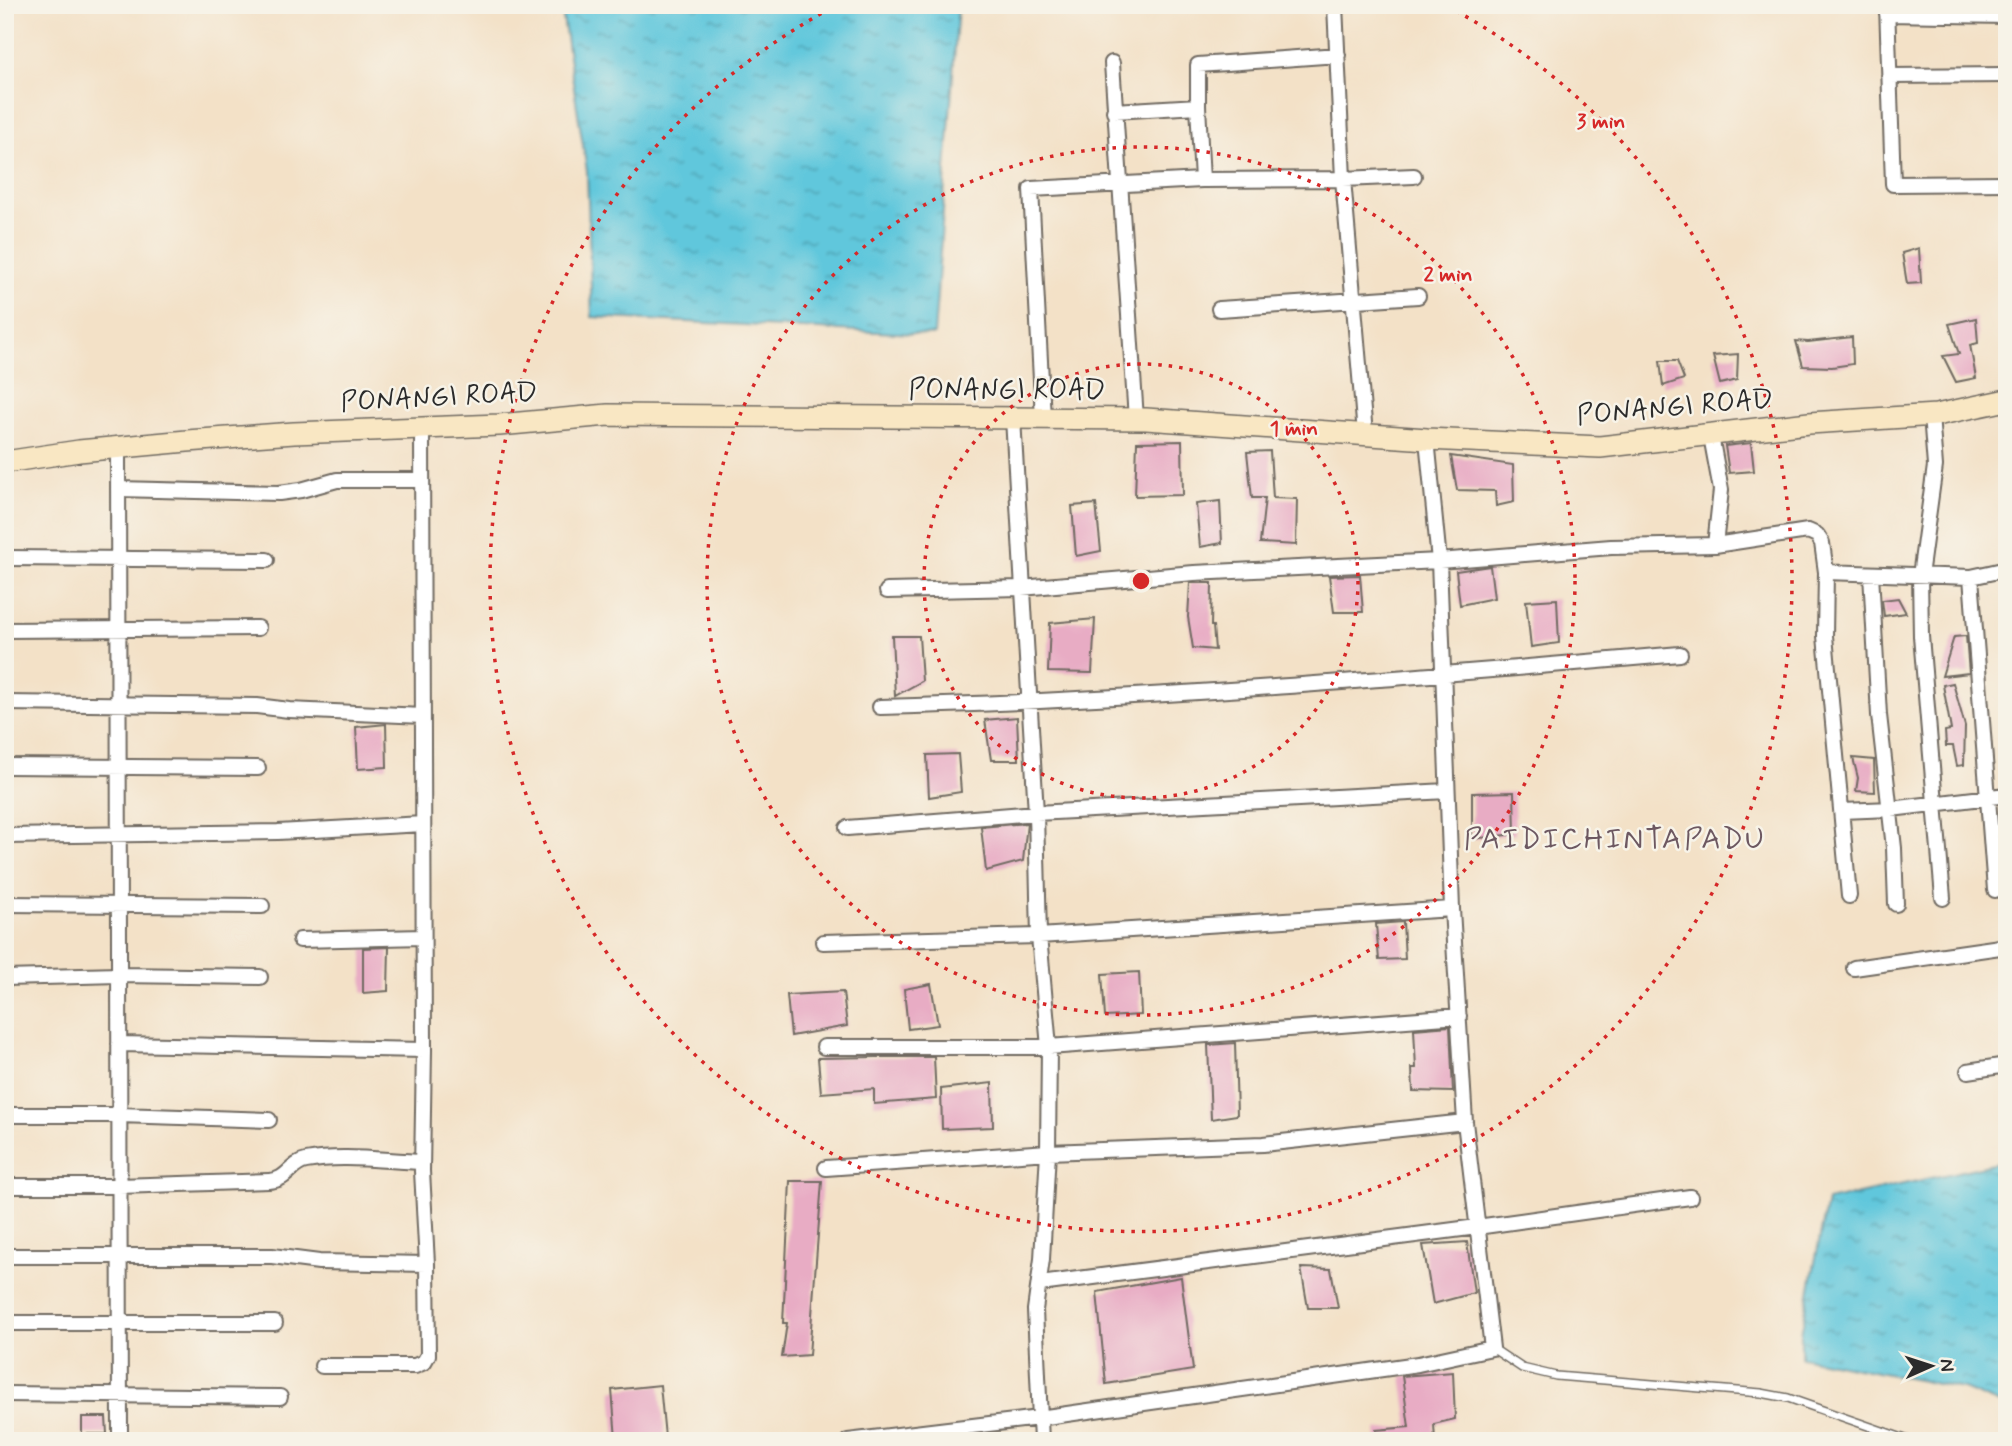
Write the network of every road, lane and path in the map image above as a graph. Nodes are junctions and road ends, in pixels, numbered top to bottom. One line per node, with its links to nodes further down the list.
1 (1335, 5): 4 (street)
2 (1887, 10): 3 (street); 7 (street)
3 (2007, 16)
4 (1338, 55): 8 (street); 11 (street)
5 (1112, 63): 9 (street)
6 (2007, 75): 7 (street)
7 (1889, 76): 13 (street)
8 (1198, 106): 9 (street); 12 (street)
9 (1114, 111): 14 (street)
10 (1414, 176): 11 (street)
11 (1343, 179): 12 (street); 16 (street)
12 (1202, 180): 14 (street)
13 (2007, 183)
14 (1119, 187): 21 (street); 22 (street)
15 (1418, 296): 16 (street)
16 (1353, 301): 17 (street); 24 (street)
17 (1219, 309)
18 (2007, 400): 19 (street, PONANGI ROAD)
19 (1931, 415): 25 (street, PONANGI ROAD); 39 (street)
20 (1013, 418): 21 (street, PONANGI ROAD); 23 (street, PONANGI ROAD); 41 (street)
21 (1043, 418): 22 (street, PONANGI ROAD)
22 (1136, 419): 24 (street, PONANGI ROAD)
23 (422, 428): 27 (street, PONANGI ROAD); 29 (street)
24 (1365, 434): 26 (street, PONANGI ROAD)
25 (1711, 436): 26 (street, PONANGI ROAD); 31 (street)
26 (1427, 439): 35 (street)
27 (118, 447): 28 (street, PONANGI ROAD); 30 (street)
28 (5, 462)
29 (422, 480): 30 (street); 52 (street)
30 (118, 489): 33 (street)
31 (1715, 545): 35 (street); 37 (street)
32 (5, 558): 33 (street)
33 (118, 558): 34 (street); 43 (street)
34 (267, 560)
35 (1439, 561): 41 (street); 47 (street)
36 (2007, 569): 40 (street)
37 (1826, 572): 38 (street); 61 (street)
38 (1871, 574): 39 (street); 60 (street)
39 (1920, 576): 40 (street); 59 (street)
40 (1971, 577): 58 (street)
41 (1021, 588): 42 (street); 49 (street)
42 (887, 592)
43 (118, 627): 44 (street); 45 (street); 50 (street)
44 (258, 628)
45 (5, 630)
46 (1680, 654): 47 (street)
47 (1441, 675): 49 (street); 56 (street)
48 (5, 703): 50 (street)
49 (1029, 703): 51 (street); 62 (street)
50 (117, 705): 52 (street); 54 (street)
51 (880, 707)
52 (423, 716): 63 (street)
53 (5, 765): 54 (street)
54 (118, 765): 55 (street); 65 (street)
55 (258, 768)
56 (1447, 791): 62 (street); 74 (street)
57 (2007, 795): 58 (street)
58 (1986, 797): 59 (street); 67 (street)
59 (1935, 803): 60 (street); 69 (street)
60 (1891, 809): 61 (street); 72 (street)
61 (1842, 811): 68 (street)
62 (1036, 813): 64 (street); 75 (street)
63 (423, 824): 65 (street); 76 (street)
64 (847, 828)
65 (118, 834): 66 (street); 71 (street)
66 (5, 836)
67 (1995, 890)
68 (1849, 897)
69 (1943, 898)
70 (5, 904): 71 (street)
71 (118, 904): 73 (street); 81 (street)
72 (1896, 904)
73 (262, 906)
74 (1452, 909): 75 (street); 84 (street)
75 (1039, 936): 78 (street); 87 (street)
76 (424, 937): 77 (street); 88 (street)
77 (300, 940)
78 (823, 942)
79 (2007, 946): 80 (street)
80 (1854, 968)
81 (119, 975): 82 (street); 83 (street); 85 (street)
82 (260, 977)
83 (5, 978)
84 (1459, 1016): 87 (street); 94 (street)
85 (119, 1044): 88 (street); 92 (street)
86 (824, 1047): 87 (street)
87 (1049, 1047): 95 (street)
88 (424, 1050): 96 (street)
89 (2007, 1065): 90 (street)
90 (1968, 1071)
91 (5, 1115): 92 (street)
92 (119, 1115): 93 (street); 99 (street)
93 (269, 1120)
94 (1465, 1122): 95 (street); 101 (street)
95 (1048, 1152): 97 (street); 105 (street)
96 (422, 1162): 99 (street); 104 (street)
97 (826, 1168)
98 (5, 1186): 99 (street)
99 (119, 1186): 102 (street)
100 (1690, 1197): 101 (street)
101 (1477, 1227): 105 (street); 109 (street)
102 (119, 1254): 103 (street); 104 (street); 108 (street)
103 (5, 1256)
104 (427, 1264): 110 (street)
105 (1040, 1284): 114 (street)
106 (5, 1323): 108 (street)
107 (275, 1323): 108 (street)
108 (120, 1324): 112 (street)
109 (1492, 1348): 114 (street); 119 (lane)
110 (323, 1366)
111 (5, 1394): 112 (street)
112 (120, 1395): 113 (street); 116 (street)
113 (281, 1397)
114 (1039, 1418): 115 (street); 118 (street)
115 (912, 1437): 117 (street)
116 (120, 1441)
117 (848, 1441)
118 (1041, 1441)
119 (1910, 1441)

